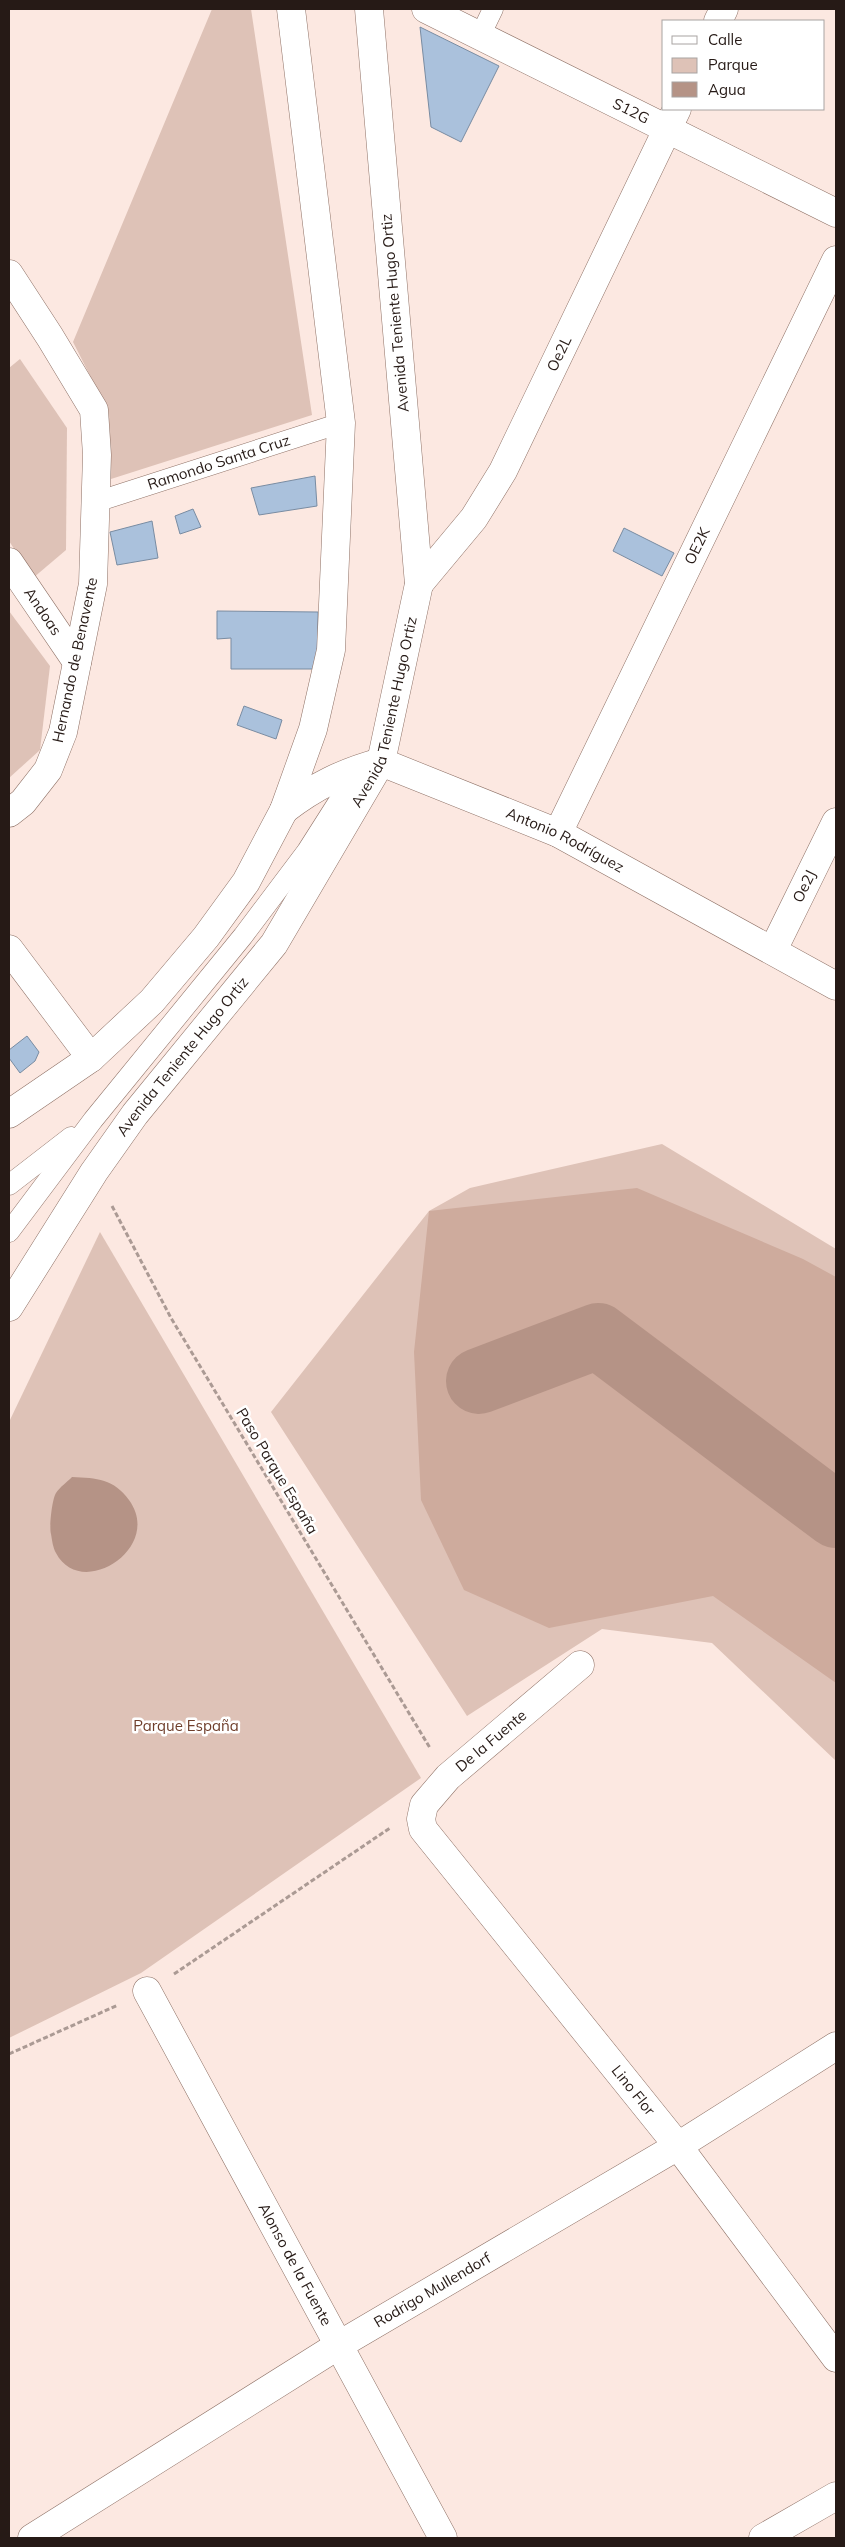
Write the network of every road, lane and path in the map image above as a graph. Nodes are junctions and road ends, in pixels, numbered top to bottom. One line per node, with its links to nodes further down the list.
1 (291, 9): 10 (street)
2 (369, 9): 13 (street, Avenida Teniente Hugo Ortiz)
3 (426, 9): 5 (street, S12G)
4 (492, 9): 5 (lane)
5 (480, 36): 6 (street, S12G)
6 (672, 119): 7 (street, S12G); 13 (street, Oe2L)
7 (836, 212)
8 (836, 260): 19 (street, OE2K)
9 (9, 274): 11 (street, Hernando de Benavente)
10 (342, 423): 11 (lane, Ramondo Santa Cruz); 16 (street)
11 (96, 502): 14 (street, Hernando de Benavente)
12 (9, 562): 14 (street, Andoas)
13 (419, 584): 15 (street, Avenida Teniente Hugo Ortiz)
14 (77, 662): 17 (street, Hernando de Benavente)
15 (381, 762): 16 (street); 19 (street, Antonio Rodríguez); 25 (lane); 26 (street, Avenida Teniente Hugo Ortiz)
16 (284, 810): 23 (street)
17 (9, 813)
18 (836, 822): 21 (street, Oe2J)
19 (558, 833): 21 (street, Antonio Rodríguez)
20 (9, 949): 23 (street)
21 (773, 950): 22 (street, Antonio Rodríguez)
22 (836, 986)
23 (91, 1058): 24 (street)
24 (9, 1114)
25 (93, 1120): 27 (lane); 28 (lane)
26 (94, 1172): 29 (street, Avenida Teniente Hugo Ortiz); 31 (path, Paso Parque España)
27 (9, 1185)
28 (9, 1232)
29 (9, 1307)
30 (580, 1665): 31 (street, De la Fuente)
31 (448, 1777): 32 (street, De la Fuente)
32 (424, 1817): 33 (path); 36 (street, Lino Flor)
33 (148, 1991): 35 (path); 37 (street, Alonso de la Fuente)
34 (836, 2046): 36 (street, Rodrigo Mullendorf)
35 (9, 2054)
36 (678, 2146): 37 (street, Rodrigo Mullendorf); 38 (street, Lino Flor)
37 (339, 2345): 40 (street, Rodrigo Mullendorf); 41 (street, Alonso de la Fuente)
38 (836, 2358)
39 (836, 2496): 42 (street)
40 (32, 2538)
41 (444, 2538)
42 (764, 2538)

